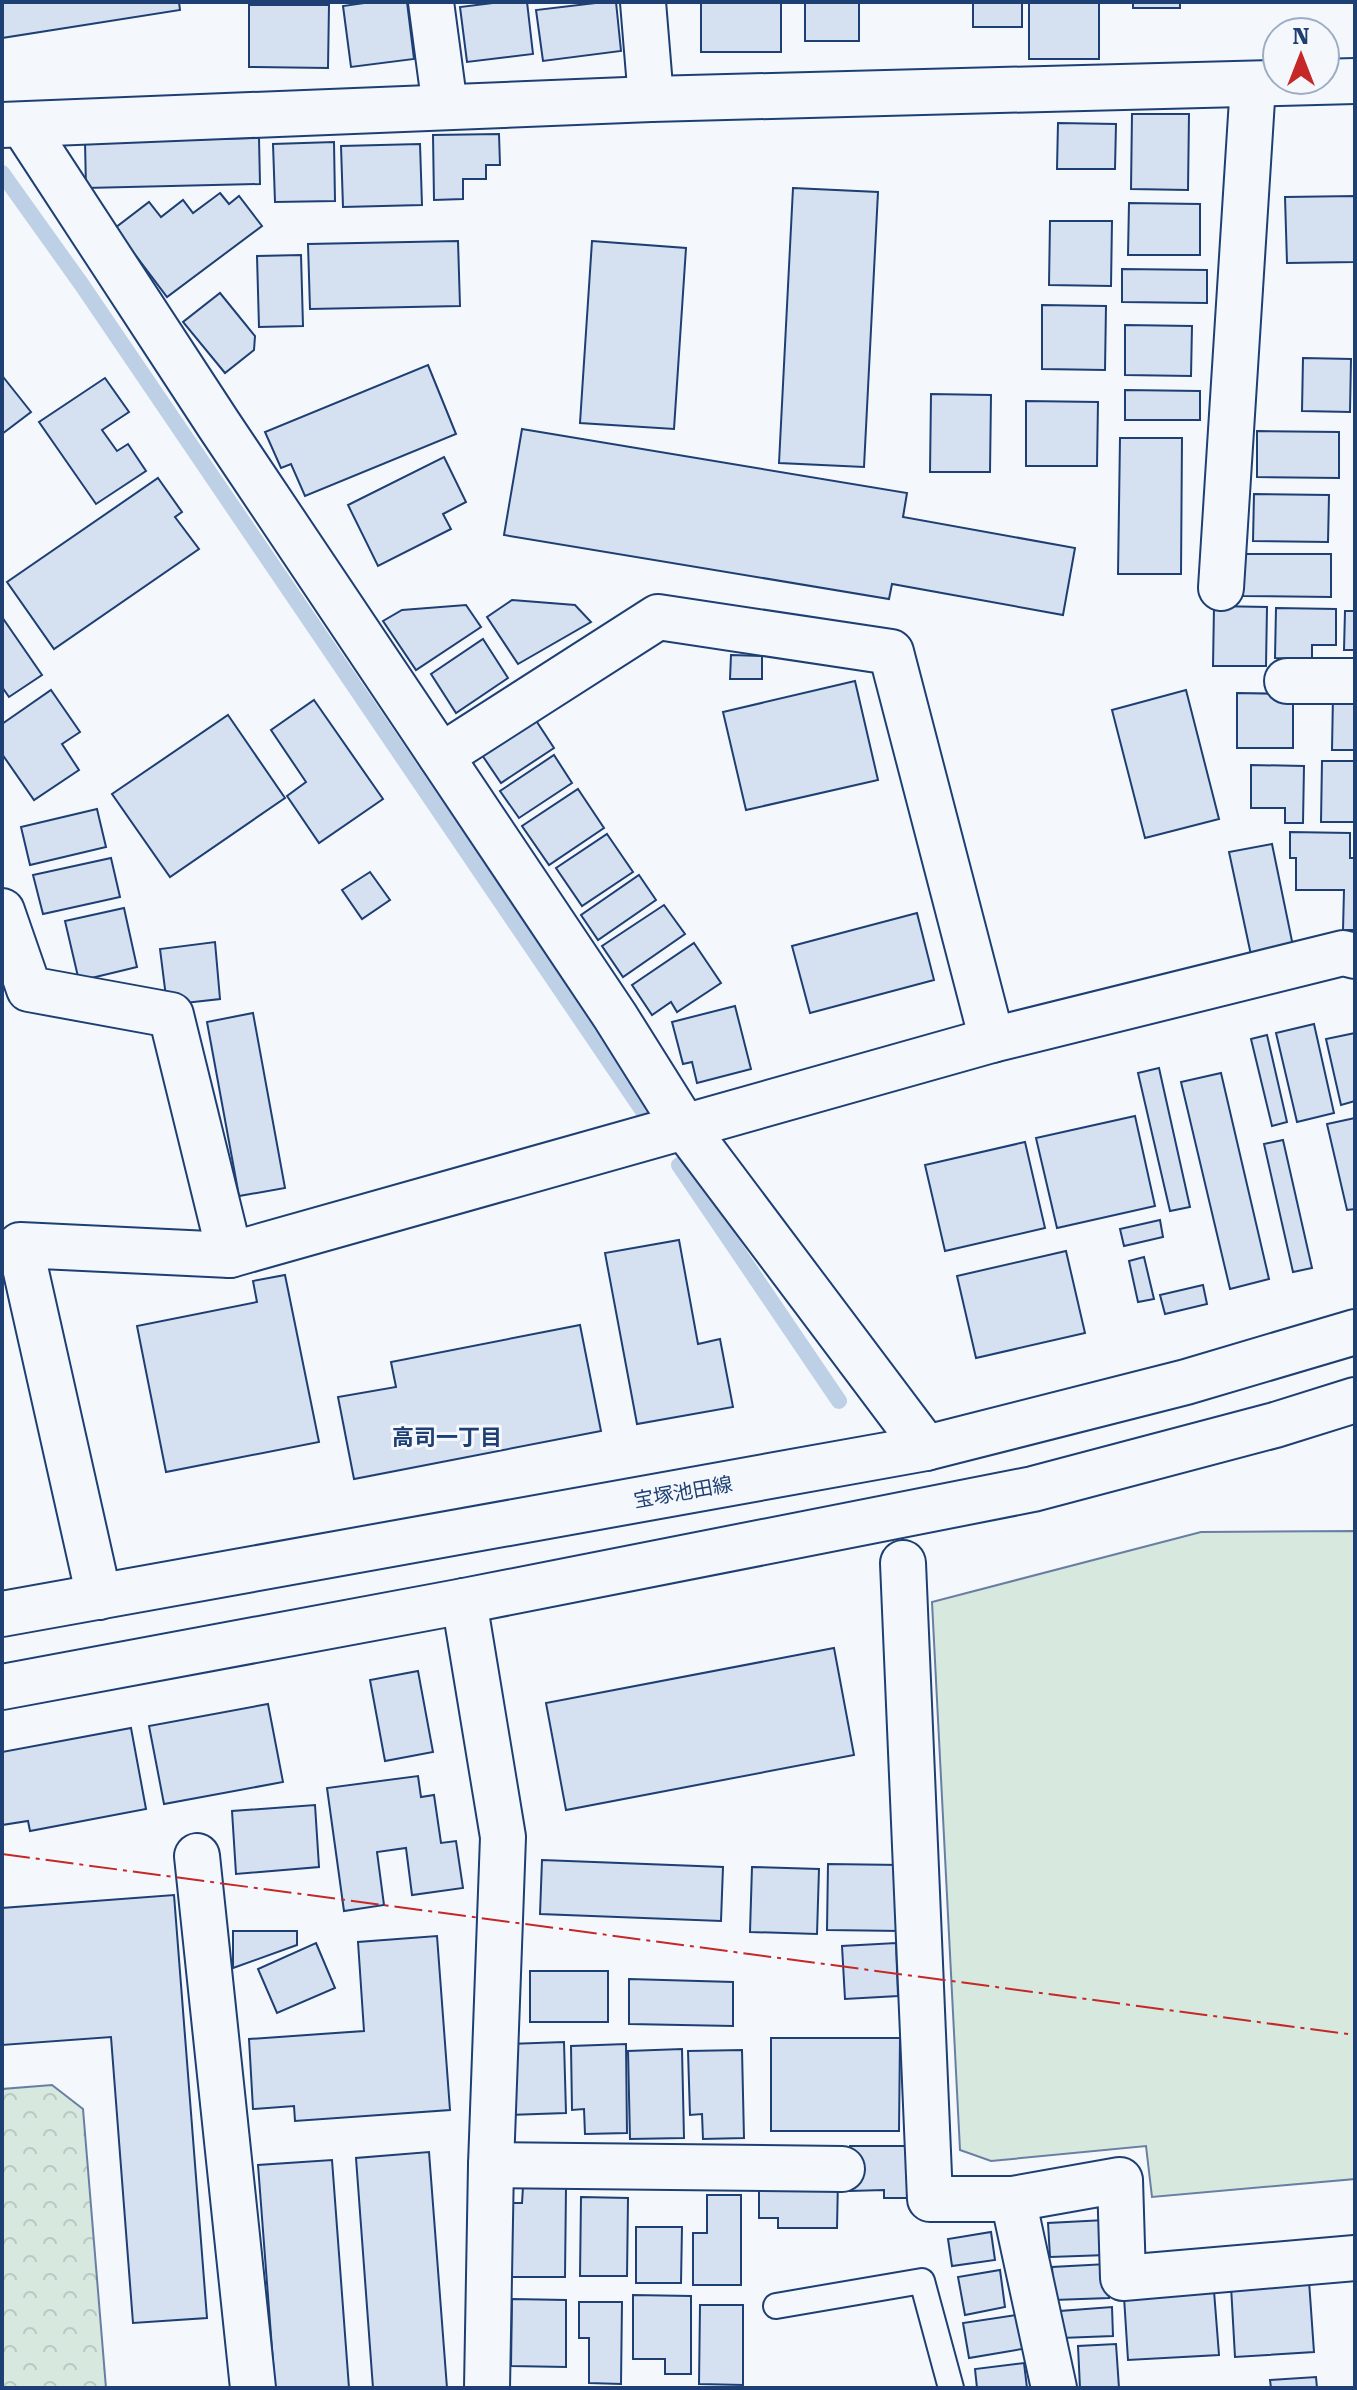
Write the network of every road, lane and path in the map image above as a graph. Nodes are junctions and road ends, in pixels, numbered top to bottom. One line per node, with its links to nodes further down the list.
1 (431, 2): 6 (street)
2 (643, 2): 5 (street)
3 (1355, 81): 4 (street)
4 (1253, 84): 5 (street); 8 (street)
5 (651, 99): 6 (street)
6 (445, 107): 7 (street)
7 (13, 125): 11 (street)
8 (1221, 588)
9 (1287, 681): 10 (street)
10 (1355, 681)
11 (441, 756): 14 (street); 15 (street)
12 (2, 911): 16 (street)
13 (1355, 956): 14 (street)
14 (992, 1040): 15 (street)
15 (684, 1126): 16 (street); 19 (street)
16 (230, 1255): 21 (street)
17 (1355, 1332): 19 (street, 宝塚池田線)
18 (1355, 1400): 22 (street)
19 (926, 1448): 21 (street, 宝塚池田線)
20 (903, 1563): 28 (street)
21 (99, 1597): 23 (street, 宝塚池田線)
22 (464, 1601): 24 (street); 26 (street)
23 (2, 1614)
24 (2, 1687)
25 (197, 1856): 31 (street)
26 (491, 2165): 27 (street); 32 (street)
27 (842, 2169)
28 (1013, 2199): 29 (street); 34 (street)
29 (1355, 2258)
30 (776, 2306): 33 (lane)
31 (253, 2388)
32 (487, 2388)
33 (951, 2388)
34 (1054, 2388)

